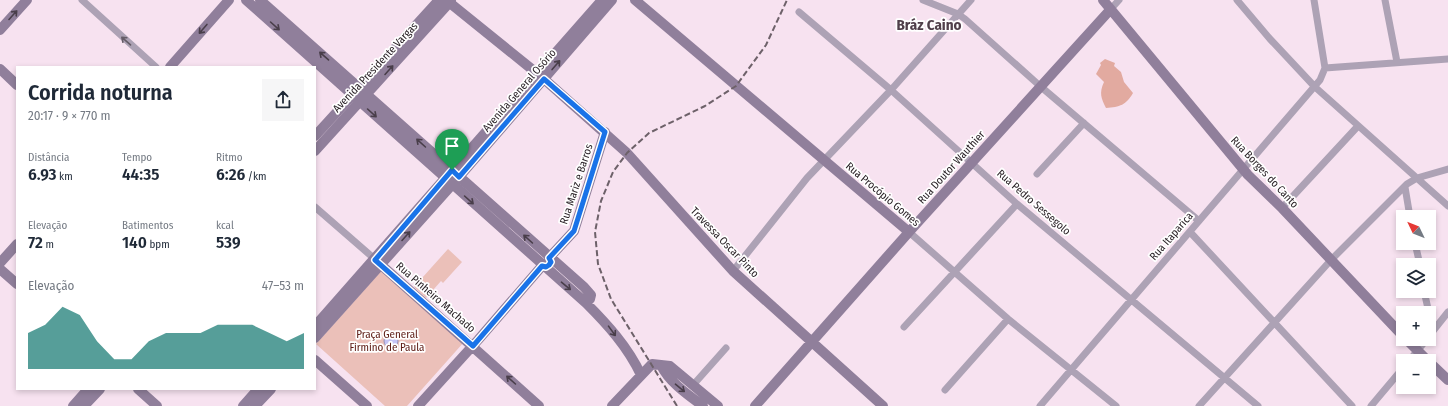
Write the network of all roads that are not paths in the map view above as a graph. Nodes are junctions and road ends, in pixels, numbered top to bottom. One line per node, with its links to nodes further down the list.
1 (27, 0): 20 (main road, one-way to 1)
2 (82, 0): 23 (street, one-way to 2)
3 (229, 0): 24 (main road, one-way to 24)
4 (246, 0): 35 (main road, one-way to 35)
5 (260, 0): 33 (main road, one-way to 5)
6 (602, 0): 27 (main road, Avenida General Osório)
7 (612, 0): 27 (main road, Avenida General Osório, one-way to 7)
8 (635, 0): 41 (main road, Rua Procópio Gomes)
9 (923, 0): 19 (street)
10 (971, 0): 19 (street)
11 (1103, 0): 17 (main road, Rua Borges do Canto)
12 (1119, 0): 17 (street, Rua Doutor Wauthier)
13 (1237, 0): 31 (street)
14 (1314, 0): 25 (street)
15 (1385, 0): 22 (street)
16 (446, 1): 27 (main road, Travessa Oscar Pinto); 33 (main road, Avenida Presidente Vargas)
17 (1110, 10): 30 (main road, Rua Doutor Wauthier); 43 (main road, Rua Borges do Canto)
18 (799, 12): 32 (street, Rua Pedro Sessegolo)
19 (958, 14): 30 (street); 32 (street)
20 (0, 30)
21 (1448, 59): 22 (street)
22 (1397, 62): 25 (street)
23 (155, 66)
24 (171, 66)
25 (1325, 68): 31 (street, Rua Itaparica)
26 (0, 69): 29 (main road)
27 (540, 77): 38 (main road, Travessa Oscar Pinto); 46 (main road, Avenida General Osório)
28 (0, 78): 34 (main road)
29 (16, 84)
30 (1040, 86): 36 (street); 42 (main road, Rua Doutor Wauthier)
31 (1315, 87): 37 (street); 43 (street, Rua Itaparica)
32 (891, 90): 41 (street); 42 (street, Rua Pedro Sessegolo)
33 (363, 91): 35 (main road, Avenida Presidente Vargas); 46 (main road, one-way to 33)
34 (16, 92)
35 (356, 99): 39 (main road, Avenida Presidente Vargas); 40 (main road, Avenida Presidente Vargas); 46 (main road, one-way to 46)
36 (1084, 123): 45 (street); 54 (street)
37 (1358, 126): 47 (street); 51 (street)
38 (605, 132): 58 (main road, Rua Mariz e Barros); 64 (main road, Travessa Oscar Pinto)
39 (316, 135)
40 (316, 149)
41 (825, 161): 55 (main road, Rua Procópio Gomes); 64 (street)
42 (972, 162): 49 (street, Rua Pedro Sessegolo); 55 (main road, Rua Doutor Wauthier)
43 (1243, 169): 51 (main road, Rua Borges do Canto); 54 (street, Rua Itaparica)
44 (1448, 169): 47 (street)
45 (1037, 174)
46 (452, 178): 58 (main road, one-way to 46); 60 (main road, Avenida General Osório); 62 (main road, one-way to 62)
47 (1417, 178): 48 (street); 50 (street)
48 (1404, 187): 53 (street); 59 (street)
49 (1017, 204): 65 (street); 67 (street, Rua Pedro Sessegolo)
50 (1448, 206)
51 (1282, 208): 59 (main road, Rua Borges do Canto)
52 (316, 209): 60 (street, Rua Pinheiro Machado)
53 (1409, 210)
54 (1199, 221): 56 (street, Rua Itaparica)
55 (909, 232): 65 (street, Rua Procópio Gomes); 77 (main road, Rua Doutor Wauthier)
56 (1190, 232): 67 (street, Rua Itaparica); 71 (street)
57 (16, 245): 61 (main road)
58 (549, 258): 62 (main road, Rua Mariz e Barros); 68 (main road)
59 (1331, 260): 71 (street); 75 (main road, Rua Borges do Canto)
60 (378, 262): 72 (main road, Avenida General Osório); 76 (main road, Avenida General Osório); 78 (main road, Rua Pinheiro Machado)
61 (0, 263)
62 (542, 266): 68 (main road, one-way to 68); 78 (main road, Rua Mariz e Barros)
63 (0, 269): 66 (main road)
64 (733, 270): 77 (main road, Travessa Oscar Pinto)
65 (954, 272): 70 (street, Rua Procópio Gomes); 73 (street)
66 (16, 283)
67 (1131, 298): 88 (street, Rua Itaparica); 91 (street, Rua Pedro Sessegolo)
68 (586, 303): 89 (main road, one-way to 89)
69 (1448, 312): 74 (street)
70 (1008, 319): 88 (street, Rua Procópio Gomes); 99 (street)
71 (1275, 323): 91 (street); 117 (street)
72 (316, 325)
73 (904, 327)
74 (1436, 328)
75 (1396, 329)
76 (316, 337)
77 (812, 343): 111 (main road, Rua Doutor Wauthier); 112 (main road, Travessa Oscar Pinto)
78 (473, 346): 106 (main road, Rua Mariz e Barros); 107 (main road, Rua Pinheiro Machado, one-way to 78)
79 (1413, 346): 82 (main road)
80 (1422, 346): 82 (street)
81 (726, 348): 93 (street)
82 (1418, 351): 83 (street); 84 (main road)
83 (1415, 354)
84 (1421, 354)
85 (316, 361): 105 (main road)
86 (661, 365): 89 (main road); 93 (main road); 109 (main road, one-way to 109)
87 (1436, 368): 92 (main road)
88 (1071, 370): 113 (street, Rua Itaparica); 114 (street, Rua Procópio Gomes)
89 (641, 375): 108 (main road)
90 (1396, 376): 118 (street)
91 (1225, 378): 115 (street); 116 (street, Rua Pedro Sessegolo)
92 (1448, 380)
93 (694, 384): 110 (main road)
94 (87, 390): 100 (main road)
95 (99, 390): 101 (main road)
96 (139, 390): 102 (main road)
97 (257, 390): 103 (main road)
98 (270, 390): 104 (main road)
99 (945, 390)
100 (73, 406)
101 (84, 406)
102 (157, 406)
103 (243, 406)
104 (256, 406)
105 (366, 406)
106 (418, 406)
107 (539, 406)
108 (612, 406)
109 (703, 406)
110 (718, 406)
111 (756, 406)
112 (883, 406)
113 (1040, 406)
114 (1116, 406)
115 (1199, 406)
116 (1258, 406)
117 (1352, 406)
118 (1371, 406)

